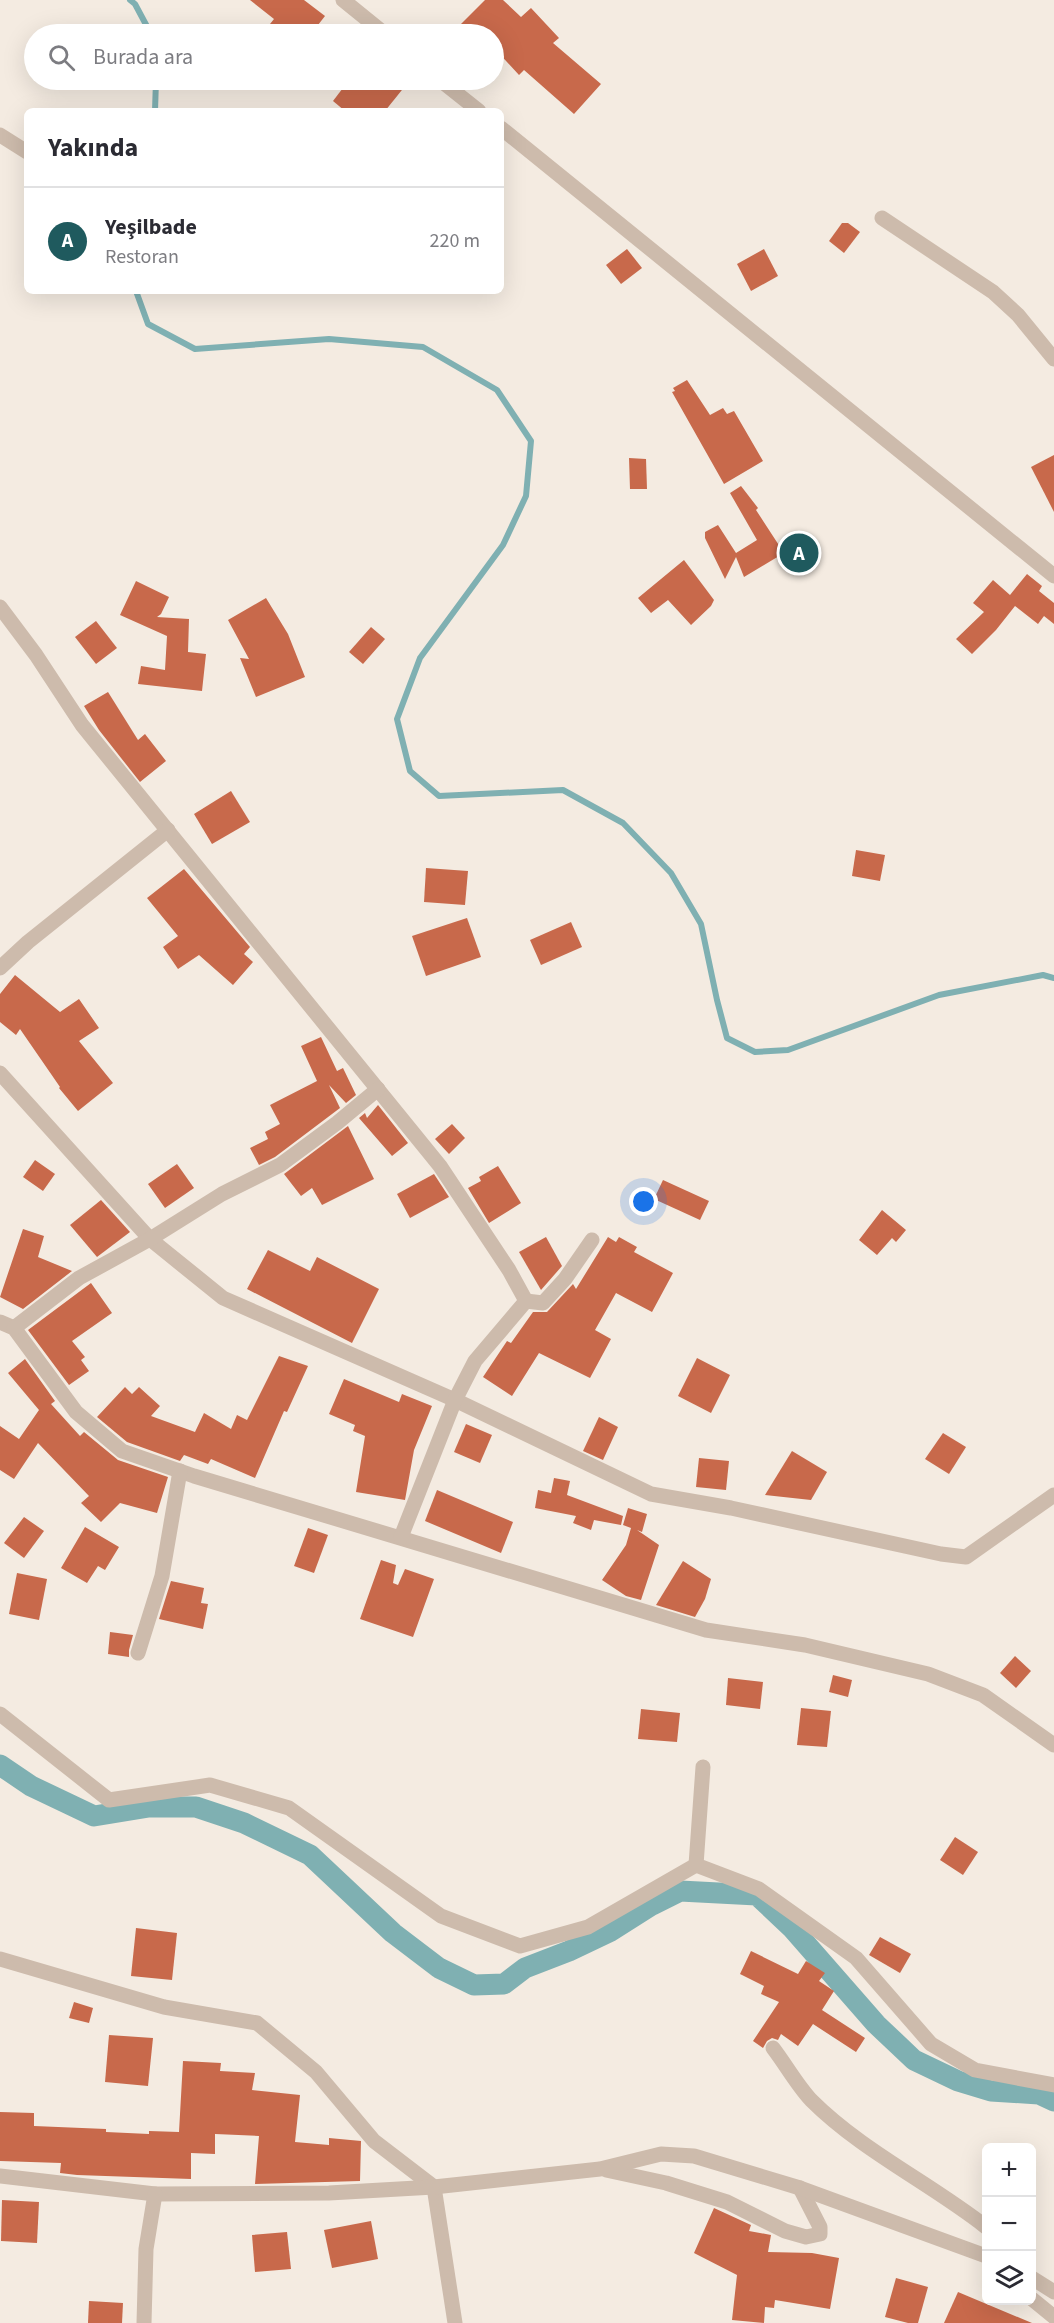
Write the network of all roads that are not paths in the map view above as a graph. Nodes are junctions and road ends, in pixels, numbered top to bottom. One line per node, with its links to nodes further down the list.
1 (343, 0): 2 (street)
2 (373, 24)
3 (453, 90): 4 (street)
4 (475, 108)
5 (504, 130): 10 (street)
6 (0, 135): 7 (street)
7 (24, 150)
8 (882, 218): 9 (street)
9 (1054, 359)
10 (1054, 576)
11 (0, 607): 12 (street)
12 (168, 831): 13 (street); 15 (street)
13 (0, 968)
14 (0, 1073): 16 (street)
15 (378, 1089): 16 (street); 18 (street)
16 (150, 1239): 19 (street); 20 (street)
17 (592, 1239): 18 (street)
18 (526, 1301): 20 (street)
19 (7, 1325): 21 (street)
20 (455, 1400): 22 (street); 23 (street)
21 (180, 1471): 23 (street); 24 (street)
22 (1054, 1496)
23 (401, 1537): 26 (street)
24 (138, 1653)
25 (0, 1714): 28 (street)
26 (1054, 1745)
27 (703, 1767): 28 (street)
28 (696, 1865): 31 (street)
29 (0, 1959): 34 (street)
30 (773, 2048): 37 (street)
31 (1054, 2085)
32 (600, 2169): 34 (street); 35 (street); 35 (street)
33 (0, 2176): 36 (street)
34 (434, 2187): 36 (street); 44 (street)
35 (800, 2188): 38 (street)
36 (155, 2194): 43 (street)
37 (982, 2223)
38 (982, 2254)
39 (1036, 2281): 40 (street)
40 (1054, 2292)
41 (1036, 2302): 42 (street)
42 (1054, 2317)
43 (144, 2323)
44 (454, 2323)

